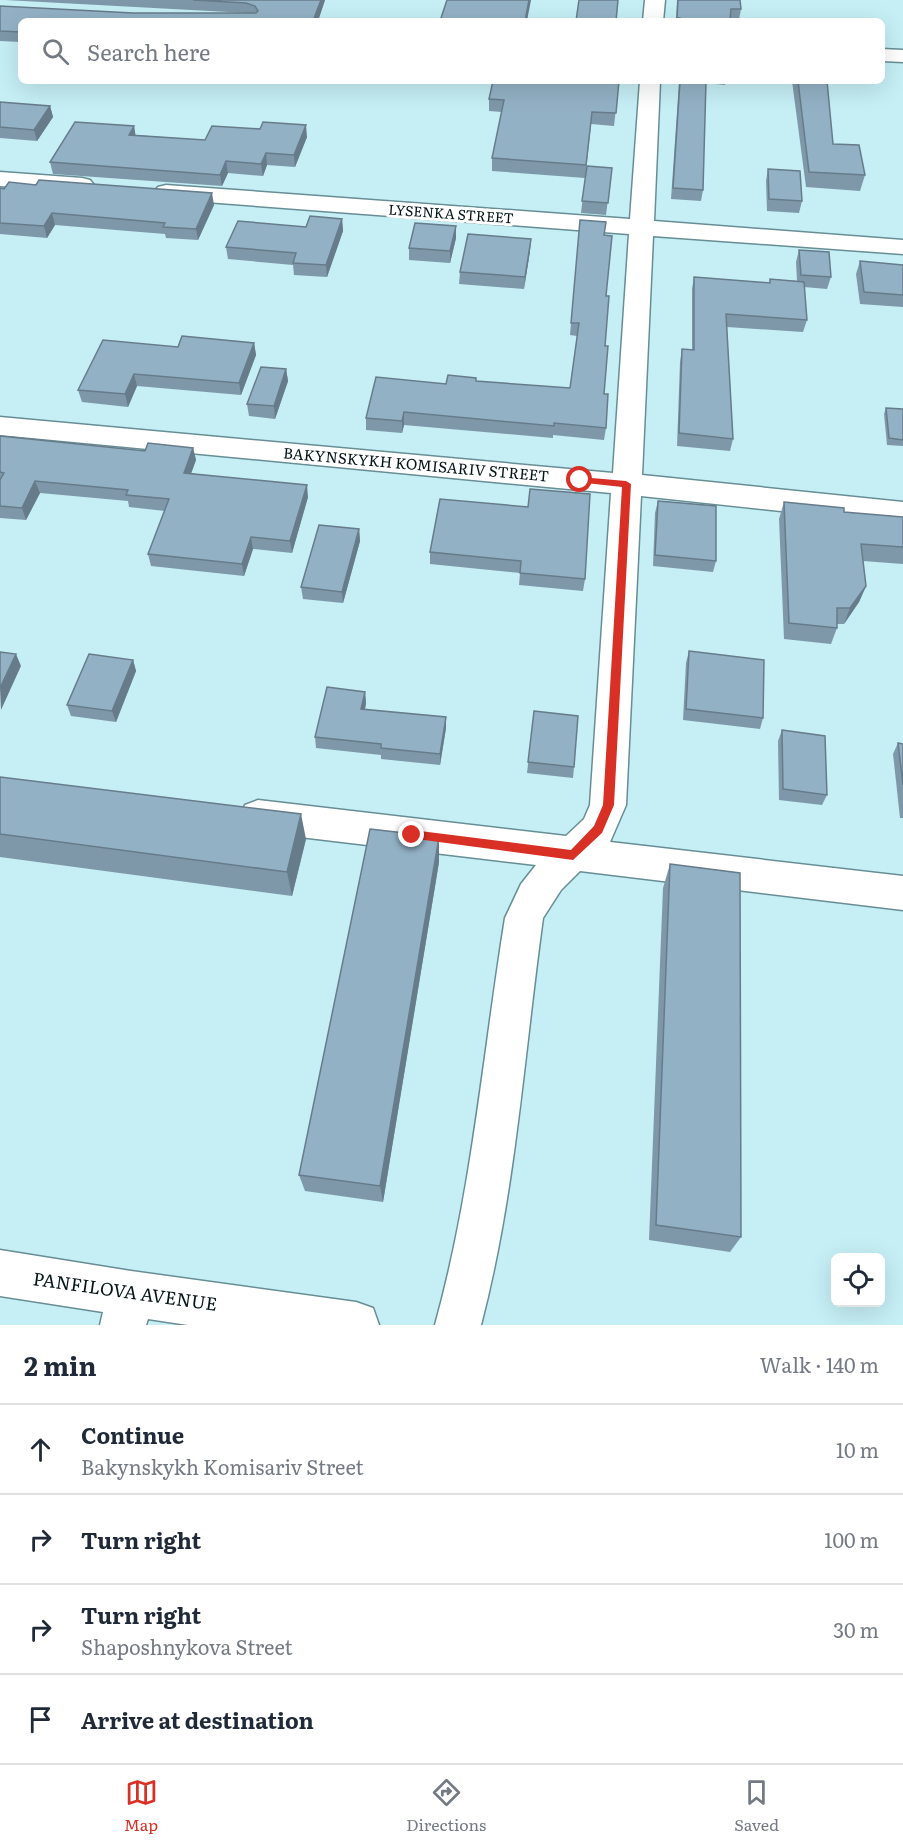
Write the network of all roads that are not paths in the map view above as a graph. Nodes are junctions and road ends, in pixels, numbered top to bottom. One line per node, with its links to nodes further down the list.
1 (655, 0): 2 (street)
2 (653, 18)
3 (885, 55): 4 (street)
4 (903, 56)
5 (650, 84): 9 (street)
6 (0, 179): 7 (street)
7 (107, 187)
8 (142, 190): 9 (street, LYSENKA STREET)
9 (641, 228): 10 (street, LYSENKA STREET); 12 (street)
10 (903, 248)
11 (0, 426): 12 (street, BAKYNSKYKH KOMISARIV STREET)
12 (626, 484): 13 (street, BAKYNSKYKH KOMISARIV STREET); 15 (street)
13 (903, 513)
14 (222, 811): 15 (street)
15 (573, 855): 16 (street); 20 (street)
16 (903, 893)
17 (0, 1273): 18 (street, PANFILOVA AVENUE)
18 (127, 1310): 19 (street, PANFILOVA AVENUE)
19 (356, 1325)
20 (458, 1325)

